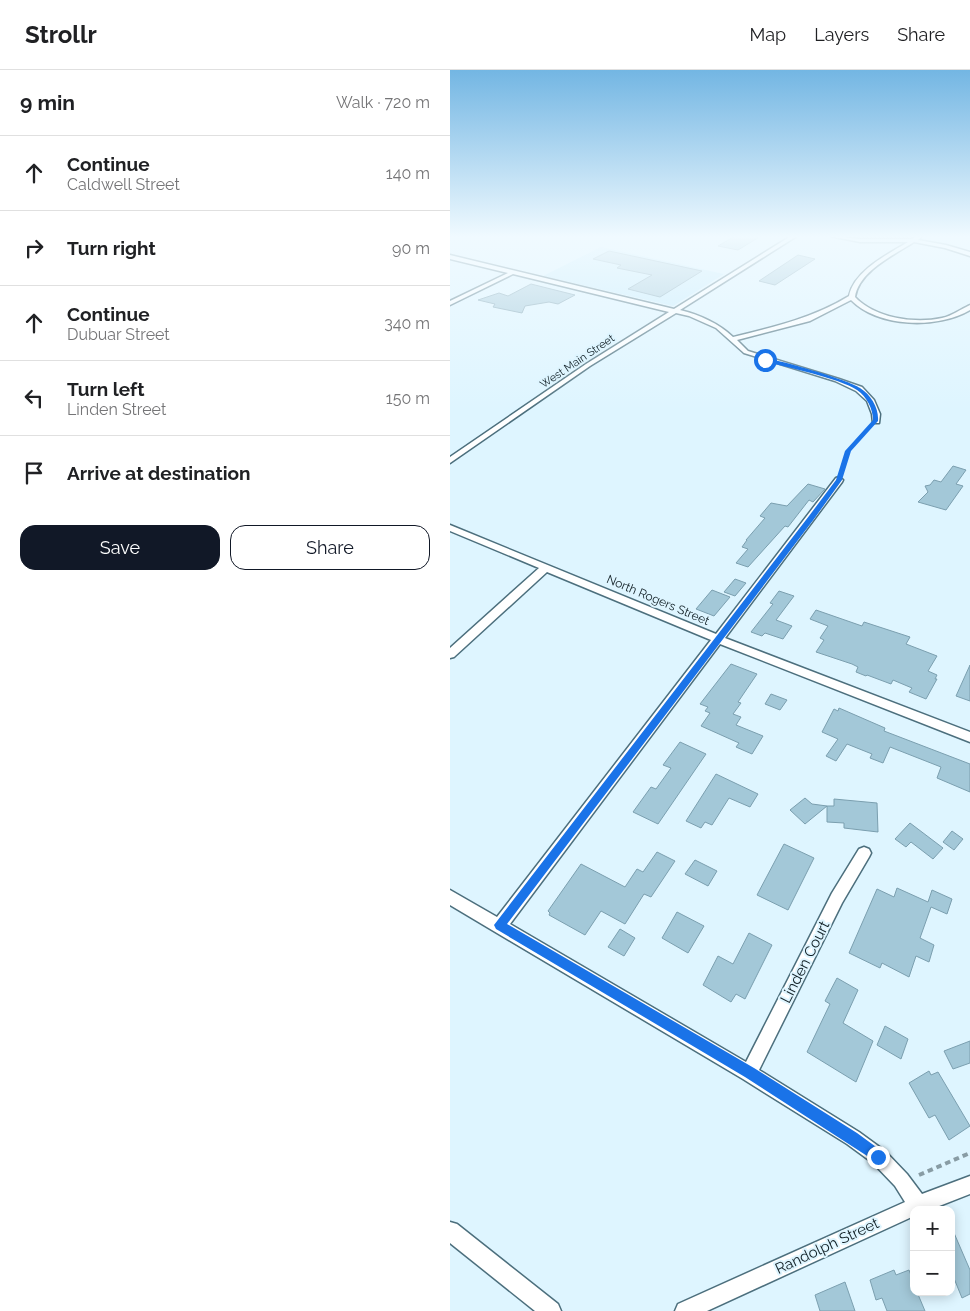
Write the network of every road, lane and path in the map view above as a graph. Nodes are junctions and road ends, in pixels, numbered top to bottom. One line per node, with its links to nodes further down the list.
1 (468, 294): 6 (street)
2 (604, 294): 8 (street)
3 (702, 294): 8 (street, West Main Street)
4 (852, 294): 5 (street)
5 (852, 297): 7 (street); 9 (street)
6 (450, 303)
7 (970, 308)
8 (675, 311): 9 (street); 11 (street, West Main Street)
9 (731, 340): 10 (street)
10 (876, 421): 12 (path)
11 (450, 461)
12 (839, 480): 15 (street)
13 (450, 528): 14 (street, North Rogers Street)
14 (546, 567): 15 (street, North Rogers Street); 16 (street)
15 (718, 639): 17 (street, North Rogers Street); 20 (street)
16 (450, 654)
17 (970, 737)
18 (864, 853): 21 (street, Linden Court)
19 (450, 897): 20 (street)
20 (500, 925): 21 (street)
21 (750, 1073): 25 (street)
22 (970, 1153): 23 (path)
23 (919, 1175)
24 (970, 1185): 25 (street, Randolph Street)
25 (918, 1205): 28 (street, Randolph Street)
26 (450, 1231): 27 (street)
27 (551, 1311)
28 (685, 1311)

